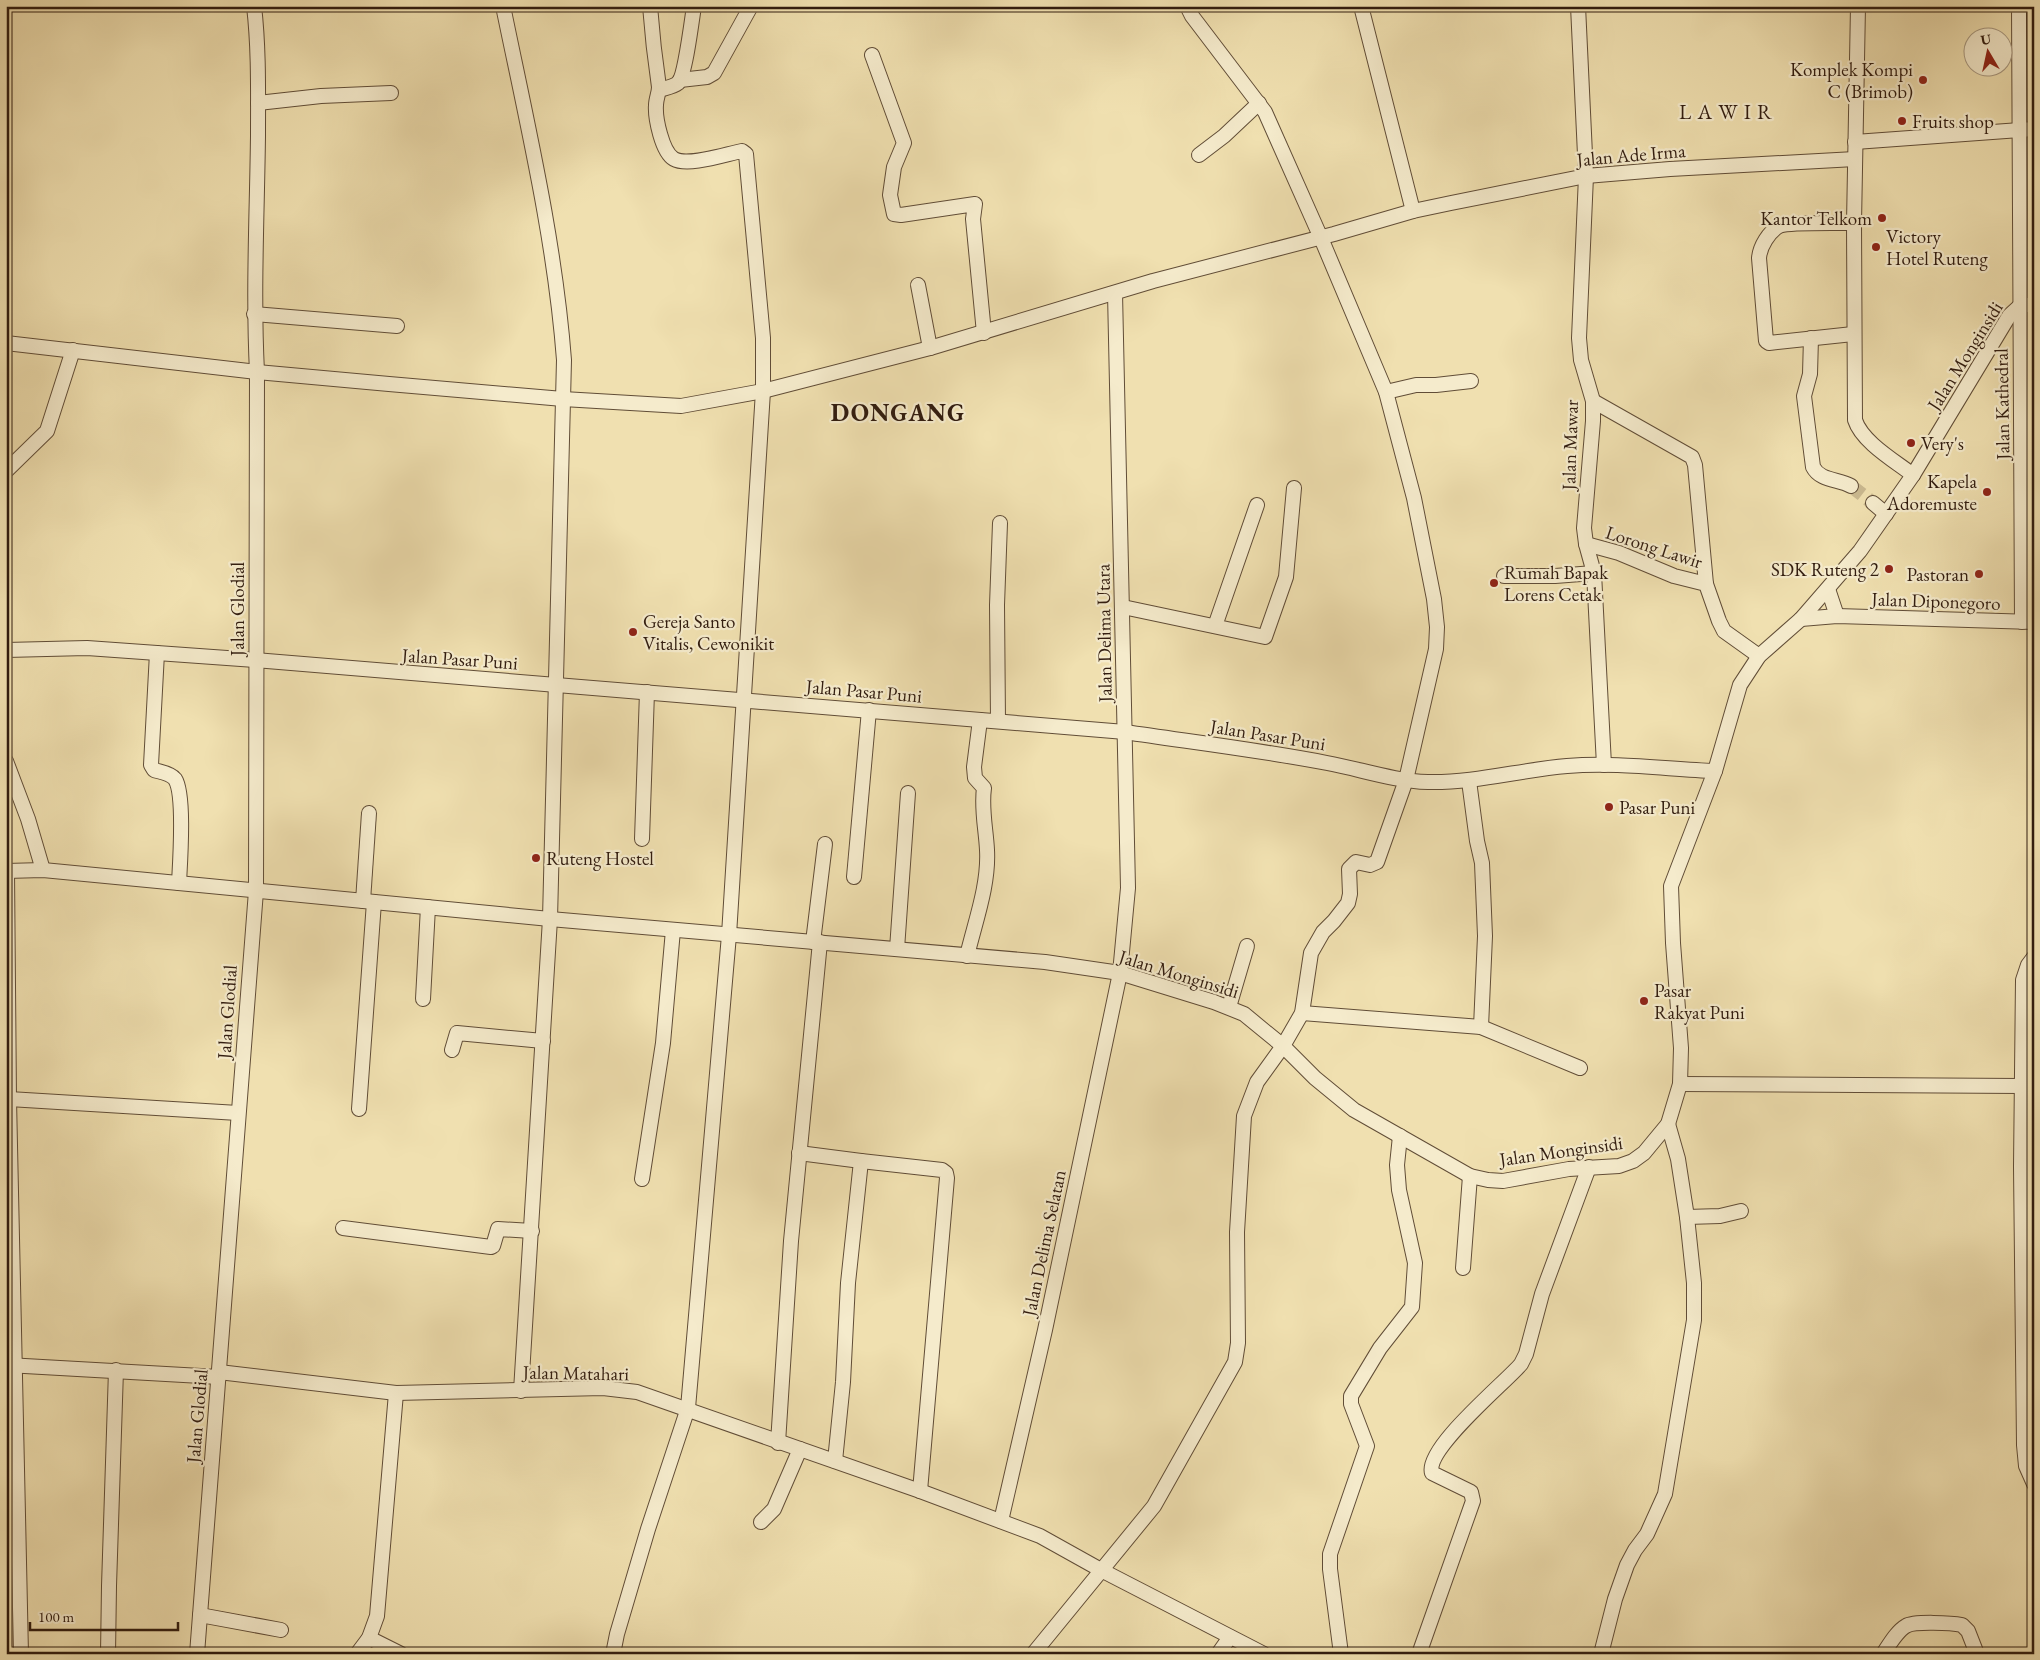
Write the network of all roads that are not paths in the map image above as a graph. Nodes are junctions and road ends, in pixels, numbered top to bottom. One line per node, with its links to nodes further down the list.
1 (254, 6): 15 (street, Jalan Glodial)
2 (503, 6): 41 (street)
3 (650, 6): 13 (street)
4 (694, 6): 12 (street)
5 (752, 6): 12 (street)
6 (1187, 6): 16 (street)
7 (1363, 6): 23 (street)
8 (1578, 6): 22 (street, Jalan Mawar)
9 (1858, 6): 19 (street)
10 (2019, 6): 18 (street, Jalan Kathedral)
11 (872, 55): 31 (street)
12 (680, 80): 13 (street)
13 (659, 90): 39 (street)
14 (391, 93): 15 (street)
15 (258, 103): 29 (street, Jalan Glodial)
16 (1259, 103): 20 (street); 25 (street)
17 (2034, 129): 18 (street)
18 (2019, 130): 19 (street); 28 (street, Jalan Kathedral)
19 (1855, 142): 21 (street)
20 (1199, 156)
21 (1855, 159): 22 (street, Jalan Ade Irma); 24 (street)
22 (1586, 176): 23 (street, Jalan Ade Irma); 42 (street, Jalan Mawar)
23 (1413, 211): 25 (street, Jalan Ade Irma)
24 (1854, 223): 32 (street); 33 (street)
25 (1321, 238): 27 (street, Jalan Ade Irma); 40 (street)
26 (918, 285): 35 (street)
27 (1115, 293): 31 (street, Jalan Ade Irma); 57 (street, Jalan Delima Utara)
28 (2027, 305): 43 (street, Jalan Kathedral); 45 (street, Jalan Monginsidi)
29 (254, 314): 30 (street); 37 (street, Jalan Glodial)
30 (397, 326)
31 (984, 333): 35 (street, Jalan Ade Irma)
32 (1853, 334): 33 (street); 45 (street)
33 (1811, 338): 46 (street)
34 (6, 343): 36 (street, Jalan Ade Irma)
35 (930, 348): 39 (street, Jalan Ade Irma)
36 (73, 350): 37 (street, Jalan Ade Irma); 44 (street)
37 (257, 372): 41 (street, Jalan Ade Irma); 65 (street, Jalan Glodial)
38 (1471, 381): 40 (street)
39 (763, 391): 41 (street, Jalan Ade Irma); 68 (street)
40 (1386, 392): 76 (street)
41 (563, 399): 66 (street)
42 (1593, 401): 52 (street, Jalan Mawar); 55 (street)
43 (2028, 469): 60 (street, Jalan Kathedral)
44 (6, 470)
45 (1913, 475): 50 (street, Jalan Monginsidi)
46 (1851, 486)
47 (1294, 488): 61 (street)
48 (1873, 503): 50 (street)
49 (1257, 505): 61 (street)
50 (1886, 514): 56 (street, Jalan Monginsidi)
51 (1000, 523): 71 (street)
52 (1586, 544): 53 (street, Jalan Mawar); 55 (street, Lorong Lawir)
53 (1594, 573): 54 (street); 74 (street, Jalan Mawar)
54 (1504, 576)
55 (1706, 584): 64 (street, Lorong Lawir)
56 (1828, 589): 58 (street); 59 (street, Jalan Monginsidi)
57 (1123, 607): 61 (street); 72 (street, Jalan Delima Utara)
58 (1837, 616): 59 (street, Jalan Diponegoro); 60 (street, Jalan Diponegoro)
59 (1801, 619): 64 (street, Jalan Monginsidi)
60 (2028, 622)
61 (1215, 626)
62 (6, 650): 63 (street, Jalan Pasar Puni)
63 (157, 653): 65 (street, Jalan Pasar Puni); 85 (street)
64 (1760, 656): 75 (street, Jalan Monginsidi)
65 (255, 660): 66 (street, Jalan Pasar Puni); 86 (street, Jalan Glodial)
66 (557, 686): 67 (street, Jalan Pasar Puni); 89 (street)
67 (647, 692): 68 (street, Jalan Pasar Puni); 80 (street)
68 (743, 700): 69 (street, Jalan Pasar Puni); 91 (street)
69 (869, 710): 70 (street, Jalan Pasar Puni); 84 (street)
70 (980, 720): 71 (street, Jalan Pasar Puni); 95 (street)
71 (998, 721): 72 (street, Jalan Pasar Puni)
72 (1125, 732): 76 (street, Jalan Pasar Puni); 97 (street, Jalan Delima Utara)
73 (6, 761): 82 (street)
74 (1604, 765): 75 (street, Jalan Pasar Puni); 77 (street, Jalan Pasar Puni)
75 (1714, 772): 106 (street, Jalan Monginsidi)
76 (1406, 780): 77 (street, Jalan Pasar Puni); 100 (street)
77 (1469, 781): 101 (street)
78 (908, 793): 94 (street)
79 (369, 813): 87 (street)
80 (642, 839)
81 (825, 844): 92 (street)
82 (43, 870): 83 (street, Jalan Monginsidi); 85 (street, Jalan Monginsidi)
83 (6, 871): 108 (street)
84 (854, 877)
85 (179, 883): 86 (street, Jalan Monginsidi)
86 (256, 891): 87 (street, Jalan Monginsidi); 110 (street, Jalan Glodial)
87 (369, 902): 88 (street, Jalan Monginsidi); 109 (street)
88 (428, 907): 89 (street, Jalan Monginsidi); 98 (street)
89 (550, 919): 90 (street, Jalan Monginsidi); 102 (street)
90 (673, 930): 91 (street, Jalan Monginsidi); 117 (street)
91 (729, 935): 92 (street, Jalan Monginsidi); 129 (street)
92 (817, 942): 94 (street, Jalan Monginsidi); 113 (street)
93 (1248, 946): 99 (street)
94 (897, 949): 95 (street, Jalan Monginsidi)
95 (967, 956): 97 (street, Jalan Monginsidi)
96 (2034, 957): 107 (street)
97 (1120, 973): 99 (street, Jalan Monginsidi); 136 (street, Jalan Delima Selatan)
98 (423, 999)
99 (1229, 1007): 103 (street, Jalan Monginsidi)
100 (1302, 1013): 101 (street); 103 (street)
101 (1481, 1027): 105 (street)
102 (543, 1041): 104 (street); 121 (street)
103 (1283, 1046): 112 (street, Jalan Monginsidi); 138 (street)
104 (452, 1050)
105 (1580, 1068)
106 (1680, 1084): 107 (street); 111 (street, Jalan Monginsidi)
107 (2021, 1086): 122 (street)
108 (9, 1099): 110 (street); 124 (street)
109 (359, 1110)
110 (238, 1112): 126 (street, Jalan Glodial)
111 (1668, 1124): 115 (street, Jalan Monginsidi); 119 (street)
112 (1400, 1136): 116 (street, Jalan Monginsidi); 152 (street)
113 (799, 1153): 114 (street); 130 (street)
114 (861, 1161): 133 (street); 135 (street)
115 (1589, 1167): 116 (street, Jalan Monginsidi); 153 (street)
116 (1470, 1176): 123 (street)
117 (642, 1178)
118 (1741, 1211): 119 (street)
119 (1687, 1217): 154 (street)
120 (343, 1228): 121 (street)
121 (532, 1231): 127 (street)
122 (2028, 1260): 132 (street)
123 (1464, 1268)
124 (10, 1365): 125 (street, Jalan Matahari); 143 (street)
125 (116, 1370): 126 (street, Jalan Matahari); 144 (street)
126 (219, 1374): 128 (street, Jalan Matahari); 139 (street, Jalan Glodial)
127 (521, 1391): 128 (street, Jalan Matahari); 129 (street, Jalan Matahari)
128 (396, 1393): 142 (street)
129 (688, 1408): 130 (street, Jalan Matahari); 148 (street)
130 (778, 1443): 131 (street, Jalan Matahari)
131 (800, 1449): 133 (street, Jalan Matahari); 137 (street)
132 (2029, 1450): 134 (street)
133 (834, 1461): 135 (street, Jalan Matahari)
134 (2034, 1484)
135 (920, 1491): 136 (street, Jalan Matahari)
136 (1001, 1521): 138 (street, Jalan Matahari)
137 (761, 1522)
138 (1101, 1570): 141 (street, Jalan Matahari); 149 (street)
139 (200, 1615): 140 (street); 145 (street, Jalan Glodial)
140 (281, 1630)
141 (1230, 1637): 150 (street); 151 (street, Jalan Matahari)
142 (369, 1638): 146 (street); 147 (street)
143 (21, 1654)
144 (108, 1654)
145 (197, 1654)
146 (357, 1654)
147 (401, 1654)
148 (612, 1654)
149 (1033, 1654)
150 (1218, 1654)
151 (1264, 1654)
152 (1341, 1654)
153 (1419, 1654)
154 (1602, 1654)
155 (1883, 1654): 156 (street)
156 (1977, 1654)

